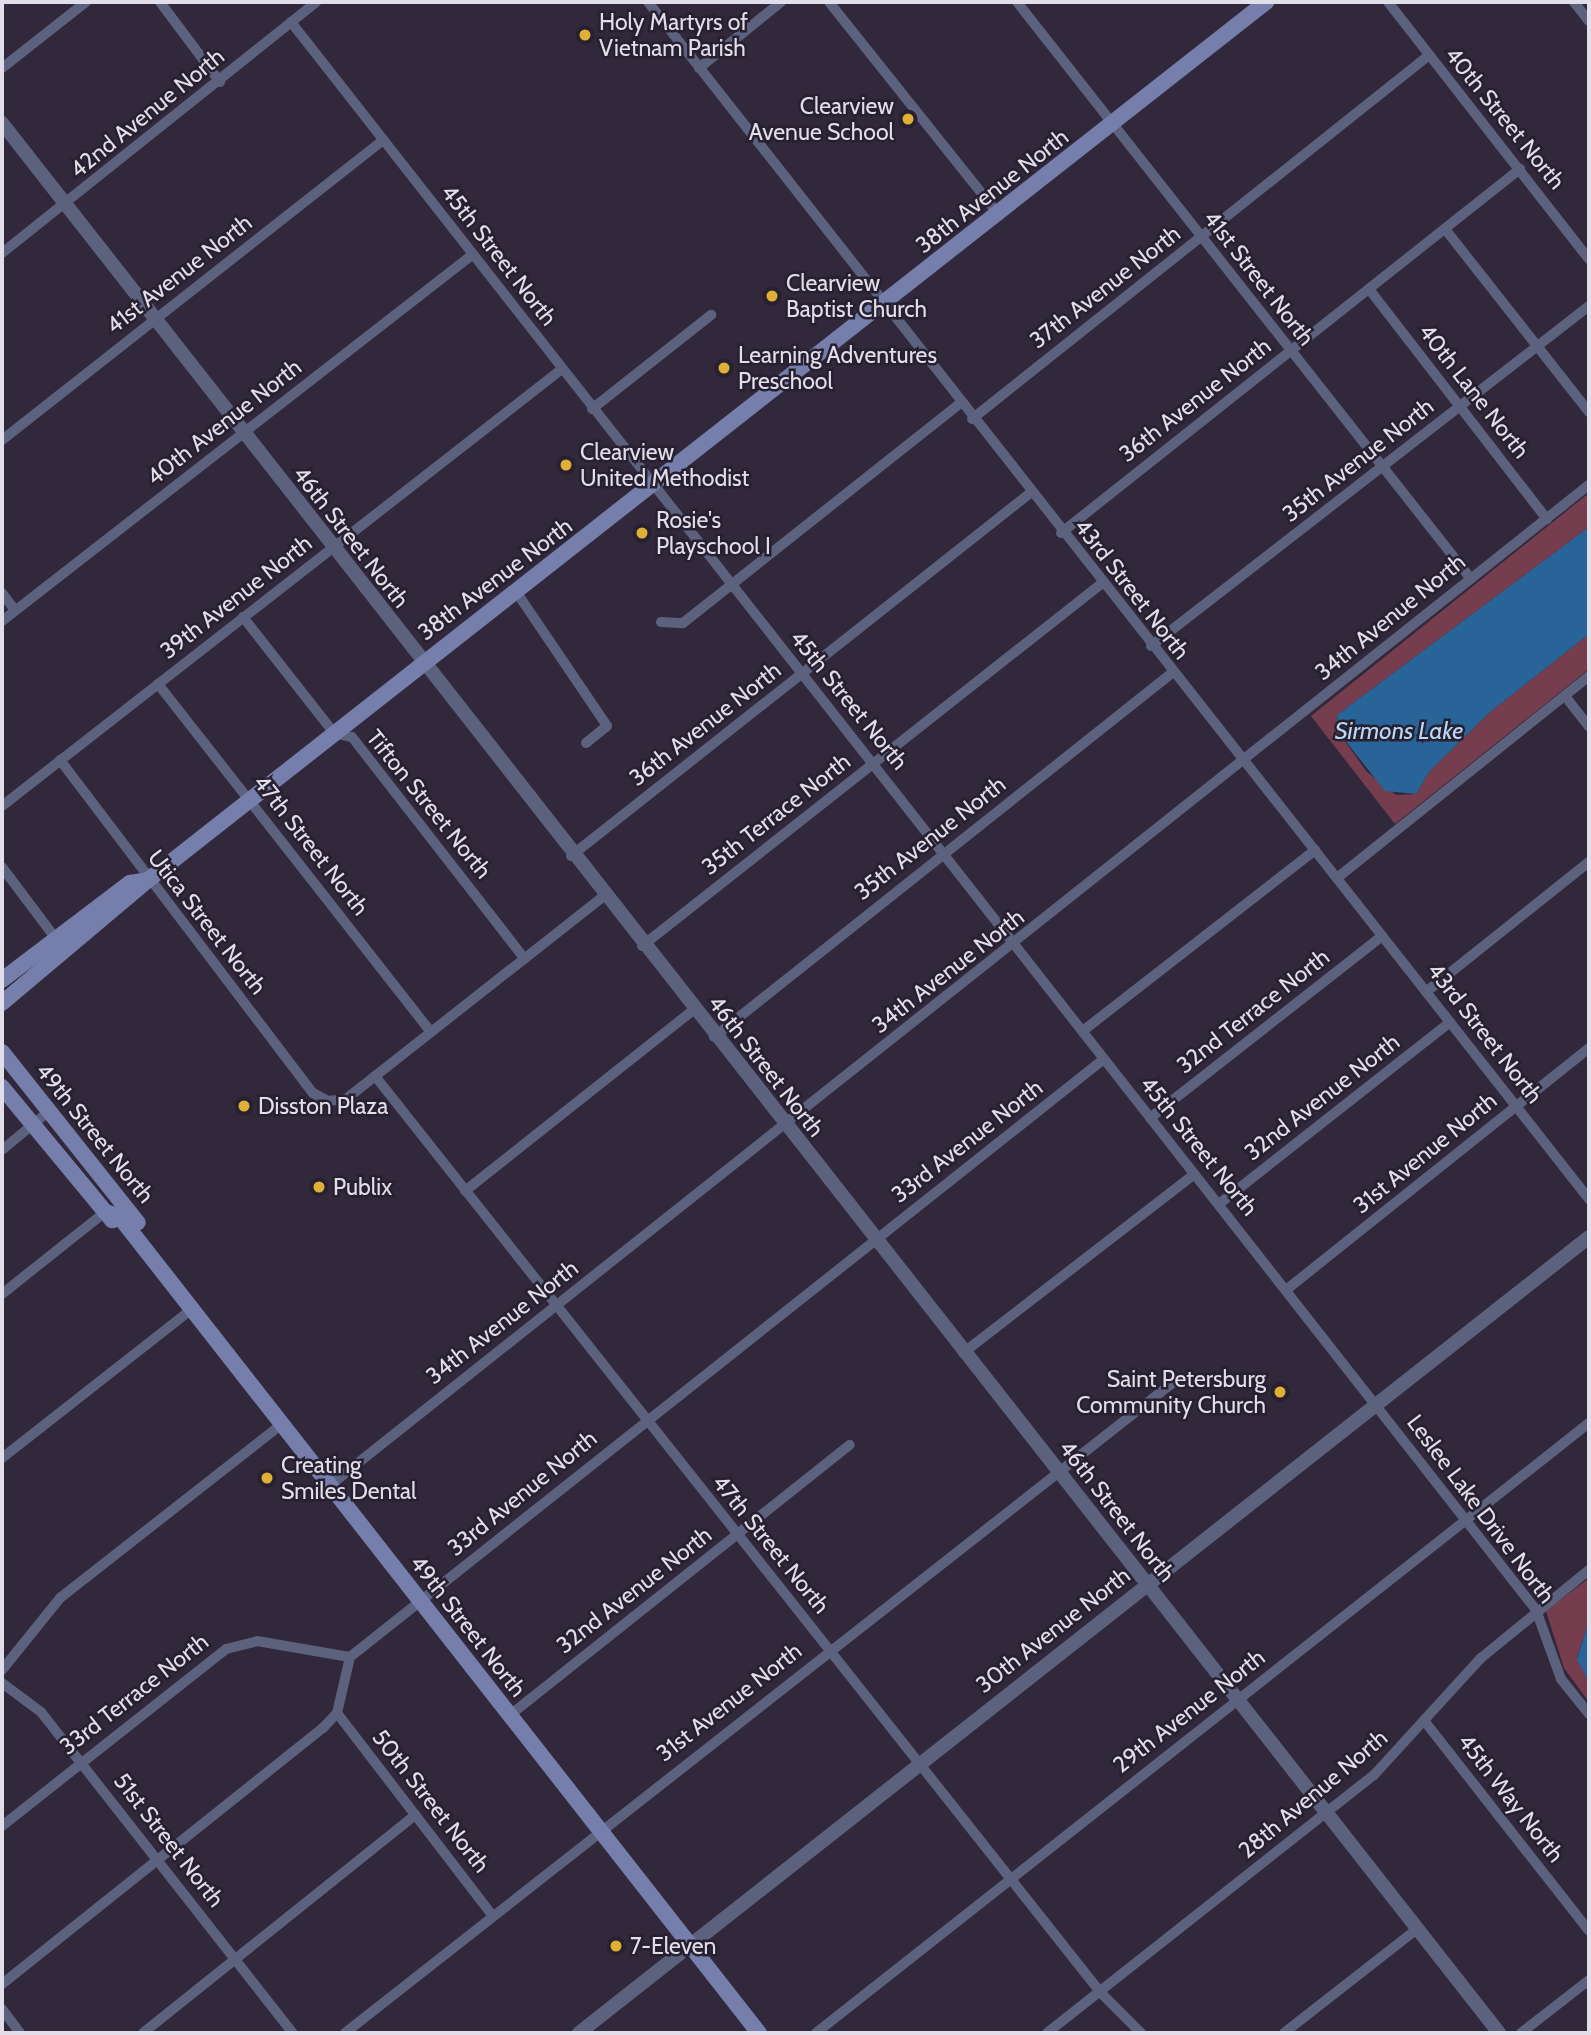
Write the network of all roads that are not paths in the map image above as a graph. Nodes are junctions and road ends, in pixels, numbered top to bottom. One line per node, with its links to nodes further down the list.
1 (86, 2): 14 (street)
2 (160, 2): 16 (street)
3 (316, 2): 12 (street, 42nd Avenue North)
4 (648, 2): 15 (street, 43rd Street North)
5 (781, 2): 15 (street)
6 (829, 2): 22 (street)
7 (1266, 2): 18 (main road, 38th Avenue North)
8 (1388, 2): 13 (street, 40th Street North)
9 (1574, 2): 11 (street)
10 (1022, 3): 18 (street, 41st Street North)
11 (1589, 21)
12 (291, 22): 16 (street, 42nd Avenue North); 19 (street, 45th Street North)
13 (1428, 56): 20 (street, 40th Street North); 24 (street, 37th Avenue North)
14 (2, 68)
15 (699, 68): 29 (street, 43rd Street North)
16 (220, 82): 21 (street, 42nd Avenue North)
17 (2, 123): 21 (street, 46th Street North)
18 (1112, 125): 22 (main road, 38th Avenue North); 24 (street, 41st Street North)
19 (383, 140): 26 (street, 45th Street North); 32 (street, 41st Avenue North)
20 (1520, 169): 23 (street, 36th Avenue North); 27 (street, 40th Street North)
21 (65, 205): 25 (street, 42nd Avenue North); 32 (street, 46th Street North)
22 (999, 215): 29 (main road, 38th Avenue North)
23 (1445, 229): 28 (street, 36th Avenue North); 33 (street)
24 (1201, 238): 34 (street, 41st Street North); 40 (street, 37th Avenue North)
25 (2, 253)
26 (472, 255): 35 (street, 45th Street North); 41 (street, 40th Avenue North)
27 (1589, 259)
28 (1369, 289): 34 (street, 36th Avenue North); 37 (street, 40th Lane North)
29 (884, 305): 36 (street, 43rd Street North); 45 (main road, 38th Avenue North)
30 (1589, 306): 33 (street, 35th Avenue North)
31 (711, 315): 38 (street)
32 (154, 320): 41 (street, 46th Street North); 42 (street, 41st Avenue North)
33 (1538, 347): 37 (street, 35th Avenue North); 39 (street)
34 (1290, 351): 43 (street, 41st Street North); 48 (street, 36th Avenue North)
35 (562, 369): 38 (street, 45th Street North); 49 (street, 39th Avenue North)
36 (959, 404): 40 (street, 43rd Street North); 51 (street)
37 (1460, 407): 43 (street, 35th Avenue North); 47 (street, 40th Lane North)
38 (592, 409): 45 (street, 45th Street North)
39 (1589, 412)
40 (972, 419): 46 (street, 43rd Street North)
41 (242, 435): 49 (street, 46th Street North); 55 (street, 40th Avenue North)
42 (2, 440)
43 (1383, 468): 50 (street, 41st Street North); 59 (street, 35th Avenue North)
44 (1589, 485): 47 (street, 34th Avenue North)
45 (654, 488): 51 (street, 45th Street North); 53 (main road, 38th Avenue North)
46 (1029, 494): 48 (street, 43rd Street North); 62 (street, 36th Avenue North)
47 (1546, 519): 50 (street, 34th Avenue North)
48 (1061, 533): 52 (street, 43rd Street North)
49 (332, 549): 56 (street, 39th Avenue North); 60 (street, 46th Street North)
50 (1471, 579): 70 (street, 34th Avenue North)
51 (731, 584): 58 (street); 62 (street, 45th Street North)
52 (1101, 584): 59 (street, 43rd Street North); 71 (street, 35th Terrace North)
53 (515, 590): 60 (main road, 38th Avenue North); 68 (street)
54 (2, 593): 55 (street)
55 (15, 610): 57 (street, 40th Avenue North)
56 (243, 617): 64 (street, 39th Avenue North); 67 (street, Tifton Street North)
57 (2, 621)
58 (661, 622)
59 (1151, 646): 61 (street, 43rd Street North)
60 (421, 665): 67 (main road, 38th Avenue North); 76 (street, 46th Street North)
61 (1172, 673): 70 (street, 43rd Street North); 75 (street, 35th Avenue North)
62 (801, 674): 71 (street, 45th Street North); 76 (street, 36th Avenue North)
63 (1589, 677): 65 (street)
64 (158, 684): 69 (street, 39th Avenue North); 72 (street, 47th Street North)
65 (1565, 696): 66 (street); 79 (street)
66 (1589, 727)
67 (334, 733): 72 (main road, 38th Avenue North); 86 (street, Tifton Street North)
68 (586, 743)
69 (60, 760): 73 (street, 39th Avenue North); 80 (street, Utica Street North)
70 (1243, 763): 74 (street, 43rd Street North); 84 (street, 34th Avenue North)
71 (873, 764): 75 (street, 45th Street North); 85 (street, 35th Terrace North)
72 (249, 800): 80 (main road, 38th Avenue North); 93 (street, 47th Street North)
73 (2, 806)
74 (1315, 850): 79 (street, 43rd Street North); 92 (street)
75 (944, 853): 84 (street, 45th Street North); 94 (street, 35th Avenue North)
76 (571, 856): 81 (street, 46th Street North)
77 (1589, 862): 88 (street)
78 (2, 867): 83 (street)
79 (1337, 878): 82 (street, 43rd Street North)
80 (148, 880): 83 (main road, 38th Avenue North); 89 (main road, 38th Avenue North); 98 (street, Utica Street North)
81 (603, 897): 85 (street, 46th Street North); 86 (street)
82 (1382, 936): 88 (street, 43rd Street North); 102 (street, 32nd Terrace North)
83 (56, 939): 87 (main road, 38th Avenue North)
84 (1016, 944): 92 (street, 45th Street North); 103 (street, 34th Avenue North)
85 (642, 946): 90 (street, 46th Street North)
86 (525, 959): 93 (street)
87 (2, 980)
88 (1426, 992): 91 (street, 43rd Street North)
89 (2, 1003)
90 (693, 1010): 94 (street, 46th Street North); 108 (street)
91 (1450, 1022): 100 (street, 43rd Street North); 110 (street, 32nd Avenue North)
92 (1084, 1030): 97 (street, 45th Street North)
93 (431, 1032): 98 (street)
94 (714, 1037): 103 (street, 46th Street North)
95 (1589, 1048): 100 (street, 31st Avenue North)
96 (2, 1052): 101 (main road, 49th Street North)
97 (1104, 1059): 102 (street, 45th Street North); 113 (street, 33rd Avenue North)
98 (375, 1076): 108 (street, 47th Street North)
99 (2, 1087): 104 (main road, 49th Street North)
100 (1516, 1107): 109 (street, 43rd Street North); 115 (street, 31st Avenue North)
101 (48, 1112): 104 (street); 107 (main road, 49th Street North)
102 (1150, 1118): 106 (street, 45th Street North)
103 (784, 1125): 113 (street, 46th Street North); 117 (street, 34th Avenue North)
104 (32, 1126): 105 (street); 111 (main road, 49th Street North)
105 (2, 1150)
106 (1192, 1176): 110 (street, 45th Street North); 119 (street)
107 (107, 1184): 111 (main road); 114 (main road, 49th Street North)
108 (465, 1191): 117 (street, 47th Street North)
109 (1589, 1199)
110 (1219, 1204): 115 (street, 45th Street North)
111 (105, 1212): 114 (main road, 49th Street North); 116 (street)
112 (1589, 1237): 121 (street, 30th Avenue North)
113 (874, 1242): 119 (street, 46th Street North); 122 (street, 33rd Avenue North)
114 (142, 1246): 118 (main road, 49th Street North)
115 (1286, 1290): 121 (street, 45th Street North)
116 (2, 1294)
117 (556, 1307): 122 (street, 47th Street North); 128 (street, 34th Avenue North)
118 (191, 1310): 124 (main road, 49th Street North); 126 (street)
119 (963, 1353): 127 (street, 46th Street North)
120 (1175, 1381): 127 (street, 31st Avenue North)
121 (1375, 1404): 129 (street, Leslee Lake Drive North); 132 (street, 30th Avenue North)
122 (646, 1421): 130 (street, 47th Street North); 133 (street, 33rd Avenue North)
123 (1589, 1423): 129 (street, 29th Avenue North)
124 (281, 1425): 128 (main road, 49th Street North); 137 (street)
125 (850, 1445): 130 (street, 32nd Avenue North)
126 (2, 1458)
127 (1057, 1472): 132 (street, 46th Street North); 135 (street, 31st Avenue North)
128 (329, 1486): 133 (main road, 49th Street North)
129 (1466, 1520): 134 (street, Leslee Lake Drive North); 139 (street, 29th Avenue North)
130 (736, 1537): 135 (street, 47th Street North); 142 (street, 32nd Avenue North)
131 (1589, 1570): 134 (street, 28th Avenue North)
132 (1146, 1586): 139 (street, 46th Street North); 145 (street, 30th Avenue North)
133 (421, 1602): 136 (street, 33rd Avenue North); 142 (main road, 49th Street North)
134 (1536, 1609): 141 (street, Leslee Lake Drive North); 143 (street, 28th Avenue North)
135 (830, 1650): 145 (street, 47th Street North); 149 (street, 31st Avenue North)
136 (350, 1657): 140 (street); 144 (street, 33rd Terrace North)
137 (2, 1670)
138 (2, 1684): 144 (street, 51st Street North)
139 (1236, 1701): 147 (street, 46th Street North); 151 (street, 29th Avenue North)
140 (337, 1713): 146 (street, 50th Street North); 150 (street)
141 (1589, 1714)
142 (510, 1715): 149 (main road, 49th Street North)
143 (1426, 1723): 147 (street, 28th Avenue North); 154 (street, 45th Way North)
144 (81, 1762): 148 (street, 33rd Terrace North); 150 (street, 51st Street North)
145 (919, 1764): 151 (street, 47th Street North); 155 (street, 30th Avenue North)
146 (415, 1815): 152 (street, 50th Street North); 156 (street)
147 (1326, 1815): 153 (street, 46th Street North); 159 (street, 28th Avenue North)
148 (2, 1826)
149 (600, 1832): 152 (street, 31st Avenue North); 155 (main road, 49th Street North)
150 (159, 1861): 156 (street, 51st Street North); 158 (street)
151 (1011, 1878): 159 (street, 47th Street North); 167 (street, 29th Avenue North)
152 (492, 1914): 164 (street, 31st Avenue North)
153 (1416, 1930): 170 (street); 171 (street, 46th Street North)
154 (1589, 1931)
155 (689, 1946): 165 (street, 30th Avenue North); 166 (main road, 49th Street North)
156 (237, 1959): 162 (street); 163 (street, 51st Street North)
157 (1589, 1979): 172 (street)
158 (2, 1984)
159 (1101, 1993): 168 (street, 28th Avenue North); 169 (street, 47th Street North)
160 (2, 2009): 161 (street)
161 (20, 2033)
162 (143, 2033)
163 (293, 2033)
164 (345, 2033)
165 (579, 2033)
166 (759, 2033)
167 (816, 2033)
168 (1047, 2033)
169 (1141, 2033)
170 (1284, 2033)
171 (1499, 2033)
172 (1521, 2033)

